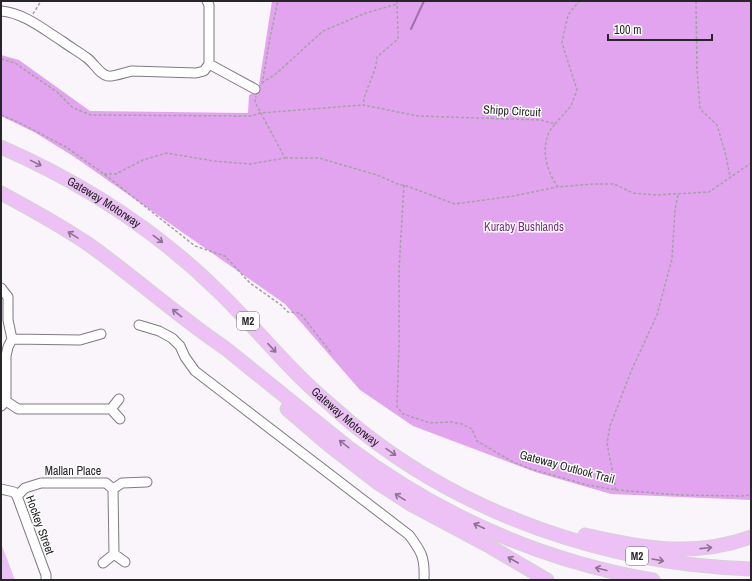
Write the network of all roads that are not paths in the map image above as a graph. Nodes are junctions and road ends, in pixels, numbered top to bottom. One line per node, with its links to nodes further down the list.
1 (207, 1): 3 (street)
2 (1, 11): 3 (street)
3 (209, 64): 4 (street)
4 (259, 86)
5 (1, 147): 20 (highway, Gateway Motorway / M2, one-way to 20)
6 (1, 193): 10 (highway, Gateway Motorway / M2, one-way to 6)
7 (1, 288): 11 (street)
8 (139, 326): 27 (street)
9 (100, 334): 11 (street)
10 (208, 337): 28 (highway, one-way to 10); 29 (highway, Gateway Motorway / M2, one-way to 10)
11 (12, 339): 13 (street)
12 (119, 399): 14 (street)
13 (3, 404): 14 (street)
14 (111, 409): 15 (street)
15 (120, 419)
16 (148, 482): 18 (street)
17 (1, 489): 19 (street, Hockey Street)
18 (114, 489): 19 (street, Mallan Place); 22 (street, Mallan Place)
19 (17, 496): 26 (street, Hockey Street)
20 (526, 524): 21 (highway, one-way to 21); 25 (highway, Gateway Motorway / M2, one-way to 25)
21 (751, 537)
22 (114, 554): 23 (street); 24 (street)
23 (124, 562)
24 (103, 563)
25 (751, 569)
26 (46, 580)
27 (424, 580)
28 (547, 580)
29 (653, 580)

